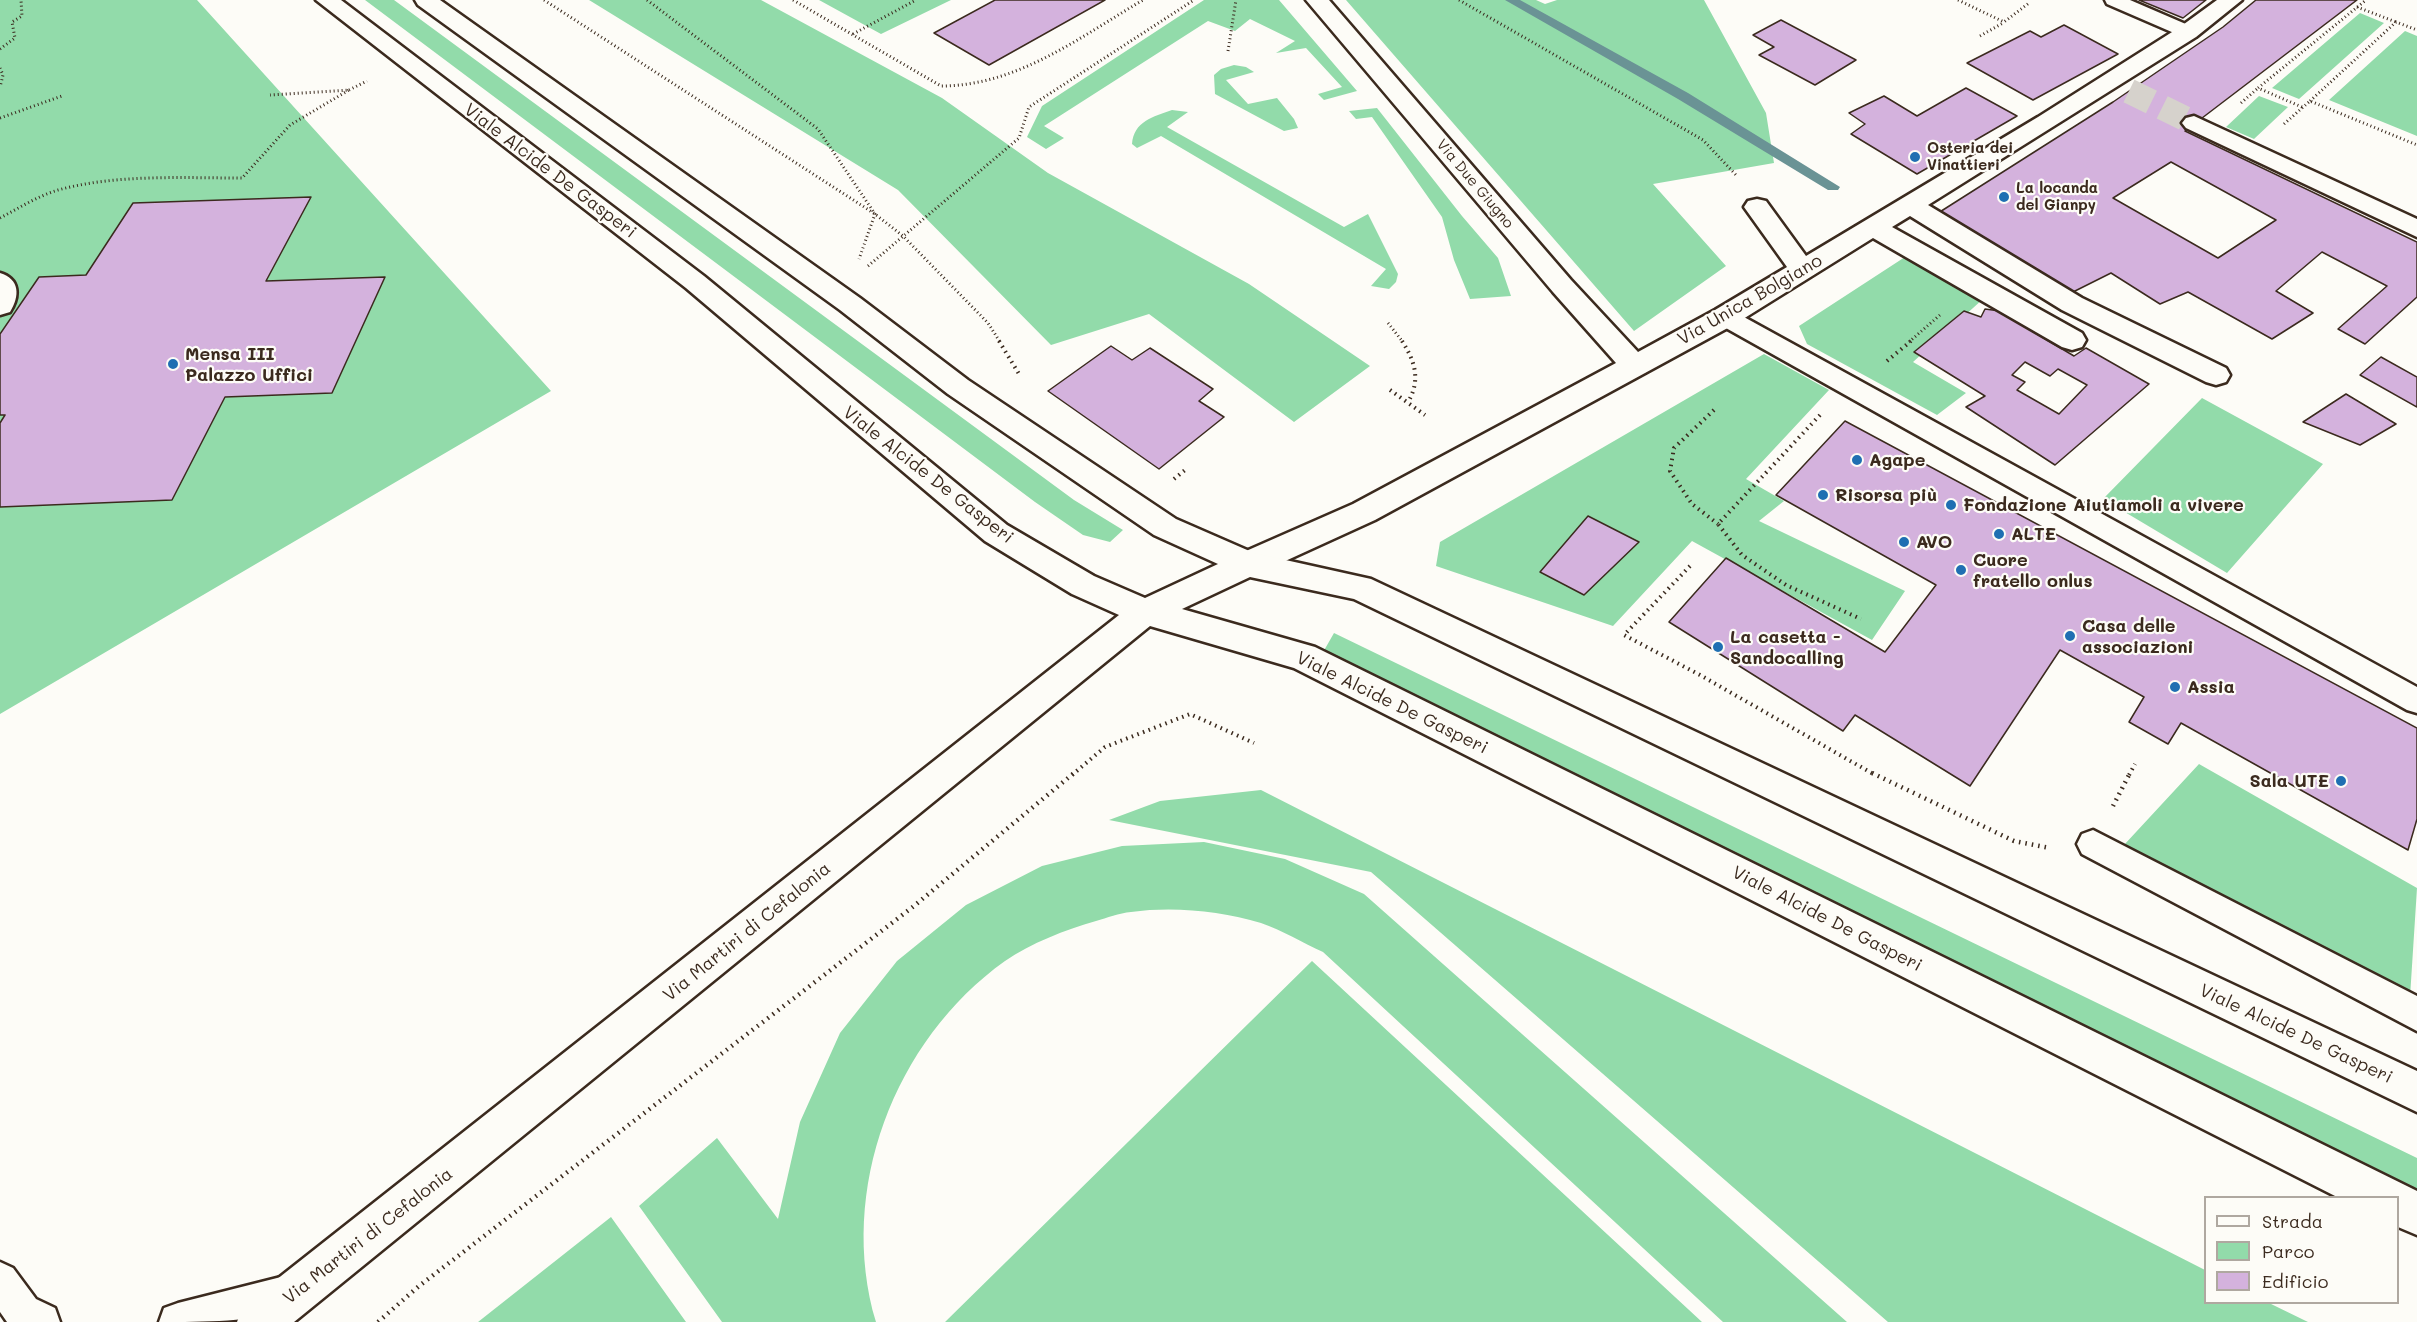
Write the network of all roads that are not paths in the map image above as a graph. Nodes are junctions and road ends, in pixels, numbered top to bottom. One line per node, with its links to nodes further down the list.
1 (327, 0): 20 (street, Viale Alcide De Gasperi)
2 (426, 0): 19 (street, Viale Alcide De Gasperi)
3 (1317, 0): 17 (street, Via Due Giugno)
4 (2114, 0): 6 (lane)
5 (2231, 0): 6 (street, Via Unica Bolgiano)
6 (2188, 32): 8 (street, Via Unica Bolgiano)
7 (2194, 123): 11 (street)
8 (1910, 205): 10 (street, Via Unica Bolgiano); 18 (street)
9 (1757, 207): 12 (street)
10 (1873, 227): 12 (street, Via Unica Bolgiano); 16 (street)
11 (2417, 230)
12 (1803, 270): 15 (street, Via Unica Bolgiano)
13 (0, 282): 14 (street)
14 (0, 306)
15 (1725, 317): 17 (street, Via Unica Bolgiano); 21 (lane)
16 (2072, 340)
17 (1635, 366): 19 (street, Via Unica Bolgiano)
18 (2216, 375)
19 (1248, 564): 20 (street, Via Martiri di Cefalonia); 24 (street, Viale Alcide De Gasperi)
20 (1145, 612): 25 (street, Viale Alcide De Gasperi); 29 (street, Via Martiri di Cefalonia)
21 (2417, 701)
22 (2093, 844): 23 (lane)
23 (2417, 1014)
24 (2417, 1092)
25 (2382, 1196)
26 (2399, 1205): 27 (street)
27 (2417, 1214)
28 (0, 1281): 30 (lane)
29 (299, 1292): 31 (lane); 32 (street, Via Martiri di Cefalonia)
30 (41, 1322)
31 (178, 1322)
32 (259, 1322)

